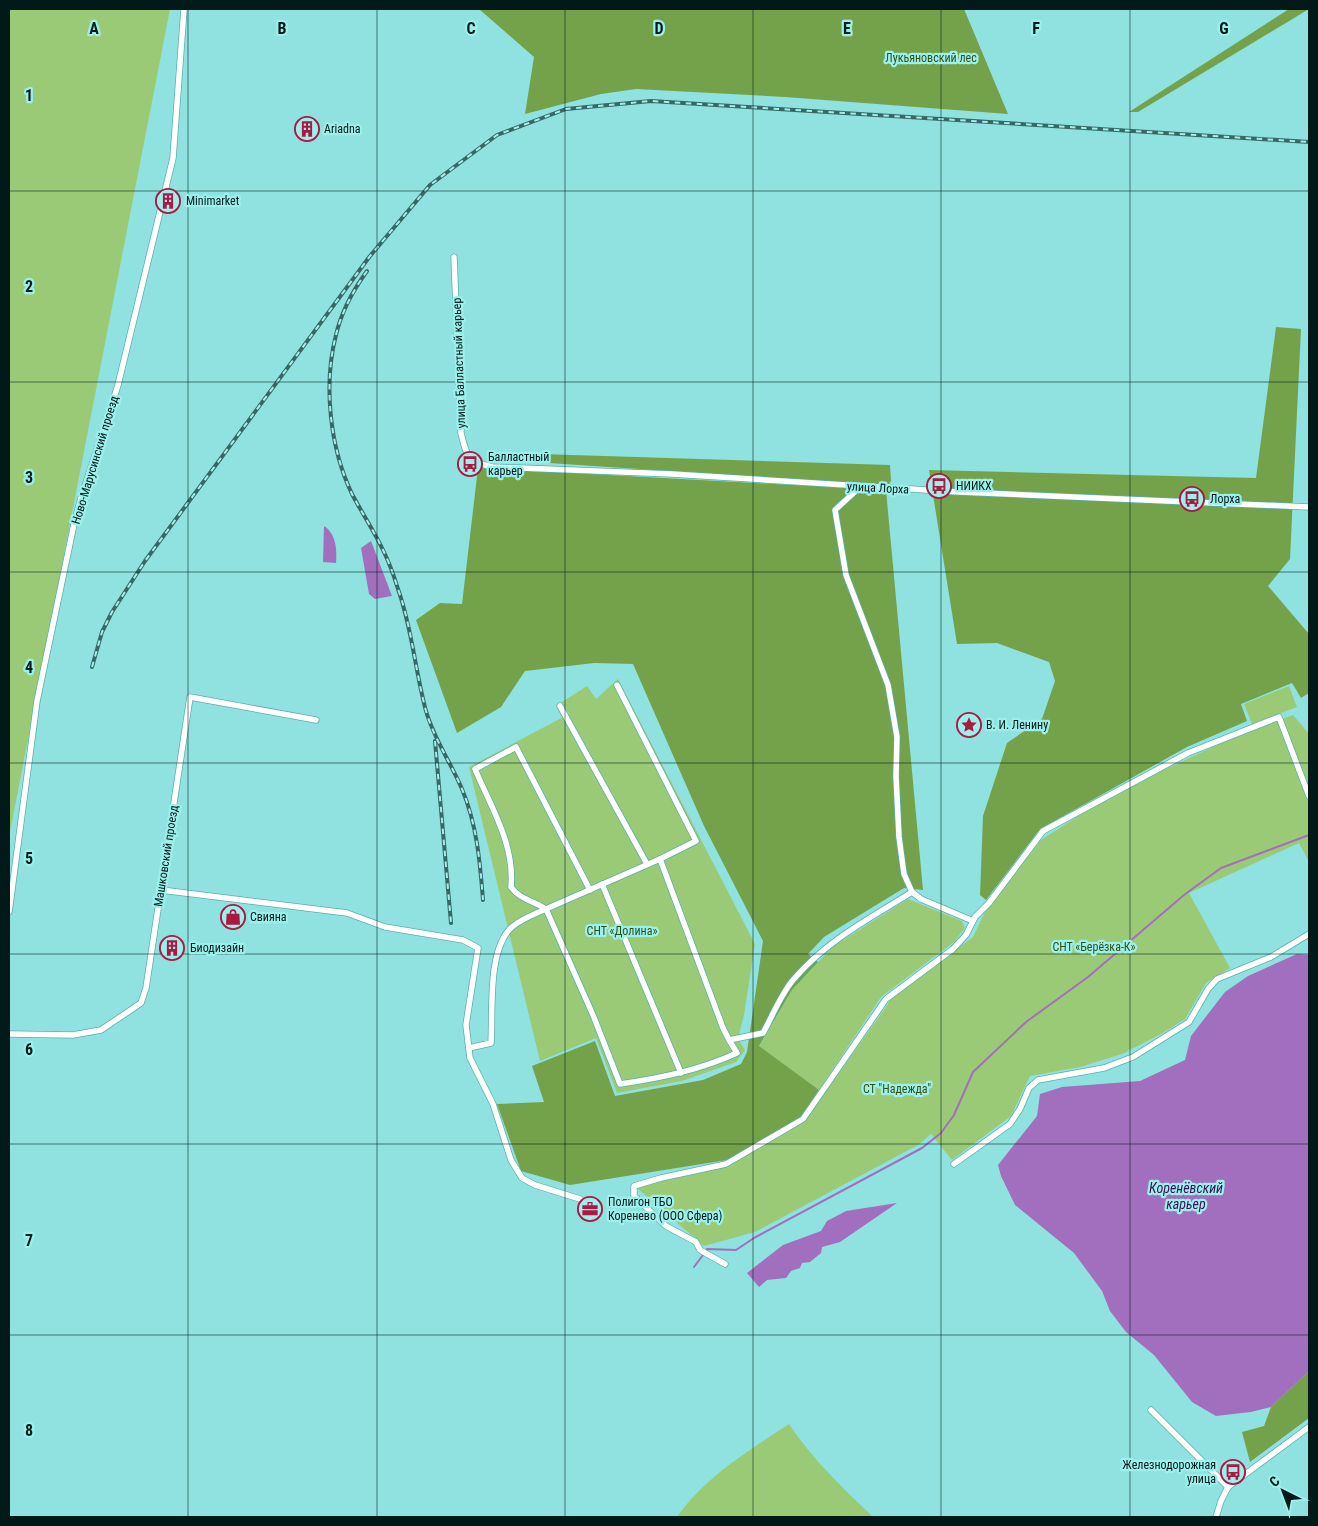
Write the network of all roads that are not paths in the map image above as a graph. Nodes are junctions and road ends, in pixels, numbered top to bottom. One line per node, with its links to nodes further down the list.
1 (184, 9): 17 (street, Ново-Марусинский проезд)
2 (454, 257): 3 (street, улица Балластный карьер)
3 (477, 463): 4 (street, улица Лорха)
4 (860, 487): 5 (street, улица Лорха); 15 (street)
5 (1309, 506)
6 (617, 686): 10 (street)
7 (560, 706): 11 (street)
8 (316, 720): 13 (street, Машковский проезд)
9 (1309, 796): 18 (street)
10 (660, 860): 11 (street); 21 (street)
11 (647, 864): 12 (street)
12 (602, 884): 14 (street); 23 (street)
13 (161, 890): 20 (street, Машковский проезд); 22 (street)
14 (590, 890): 16 (street); 16 (street)
15 (912, 892): 18 (street); 21 (street)
16 (546, 909): 22 (street); 23 (street)
17 (9, 912)
18 (973, 921): 26 (street)
19 (1309, 934): 24 (street)
20 (9, 1034)
21 (729, 1040): 23 (street)
22 (469, 1048): 25 (street)
23 (681, 1073)
24 (954, 1164)
25 (580, 1199)
26 (725, 1264)
27 (1151, 1410): 29 (street)
28 (1309, 1427): 29 (street)
29 (1228, 1487): 30 (street)
30 (1216, 1517)

